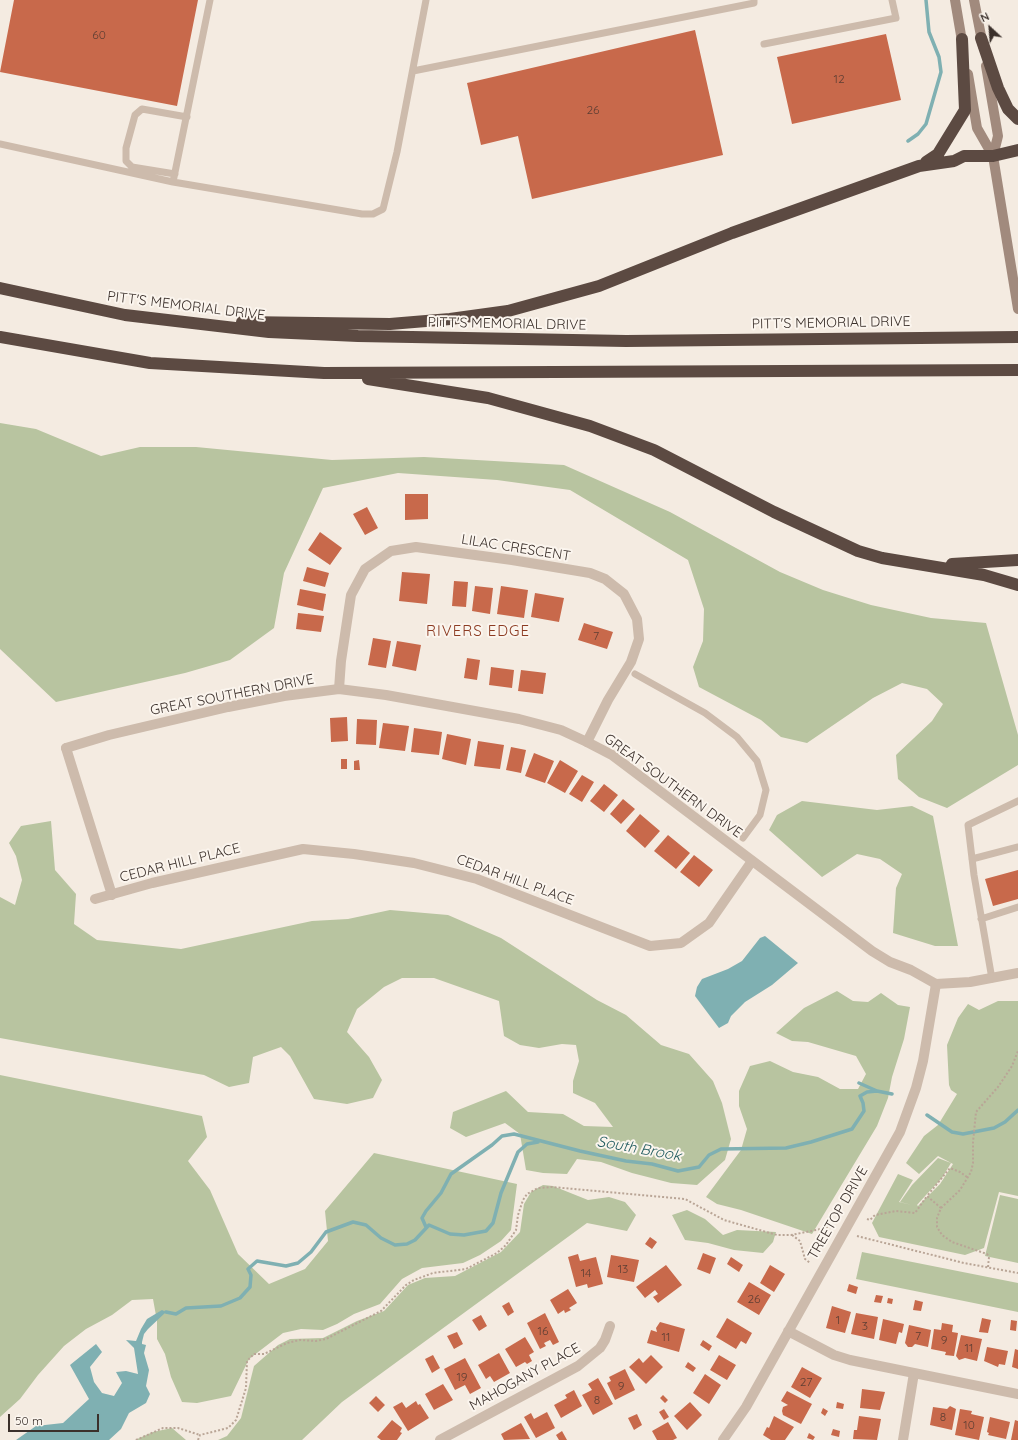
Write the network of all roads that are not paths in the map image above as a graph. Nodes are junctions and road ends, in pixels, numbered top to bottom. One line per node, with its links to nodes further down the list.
1 (210, 0): 11 (lane)
2 (426, 0): 10 (lane)
3 (754, 0): 10 (lane)
4 (892, 0): 9 (lane)
5 (955, 0): 8 (main road)
6 (974, 0): 7 (main road)
7 (981, 38): 12 (highway); 15 (main road)
8 (962, 39): 15 (main road); 16 (highway)
9 (764, 44)
10 (413, 71): 18 (lane)
11 (186, 117): 17 (lane); 17 (lane)
12 (1018, 119)
13 (0, 144): 18 (lane)
14 (1018, 150): 15 (highway)
15 (993, 156): 16 (highway); 20 (main road)
16 (919, 166): 21 (highway)
17 (175, 174): 18 (lane)
18 (173, 182)
19 (0, 288): 21 (highway, PITT'S MEMORIAL DRIVE)
20 (1018, 309)
21 (175, 321): 23 (highway, PITT'S MEMORIAL DRIVE)
22 (0, 337): 25 (highway)
23 (1018, 337)
24 (1018, 370): 25 (highway)
25 (324, 373): 27 (highway)
26 (1018, 560): 27 (highway)
27 (916, 565): 28 (highway)
28 (1018, 585)
29 (635, 674): 33 (lane)
30 (339, 689): 31 (street, GREAT SOUTHERN DRIVE); 31 (street, LILAC CRESCENT); 37 (street, GREAT SOUTHERN DRIVE)
31 (587, 742): 36 (street, GREAT SOUTHERN DRIVE)
32 (1018, 801): 35 (lane)
33 (743, 838)
34 (1018, 847): 35 (lane)
35 (972, 859): 40 (lane)
36 (752, 861): 37 (street, CEDAR HILL PLACE); 43 (street, GREAT SOUTHERN DRIVE)
37 (112, 895): 38 (street, CEDAR HILL PLACE)
38 (95, 899)
39 (1018, 907): 40 (lane)
40 (981, 919): 42 (lane)
41 (1018, 973): 42 (street)
42 (992, 979): 43 (street)
43 (936, 984): 45 (street, TREETOP DRIVE)
44 (610, 1326): 48 (street, MAHOGANY PLACE)
45 (788, 1331): 46 (street); 49 (street, TREETOP DRIVE)
46 (914, 1373): 47 (street); 50 (street)
47 (1018, 1394)
48 (440, 1440)
49 (723, 1440)
50 (903, 1440)

